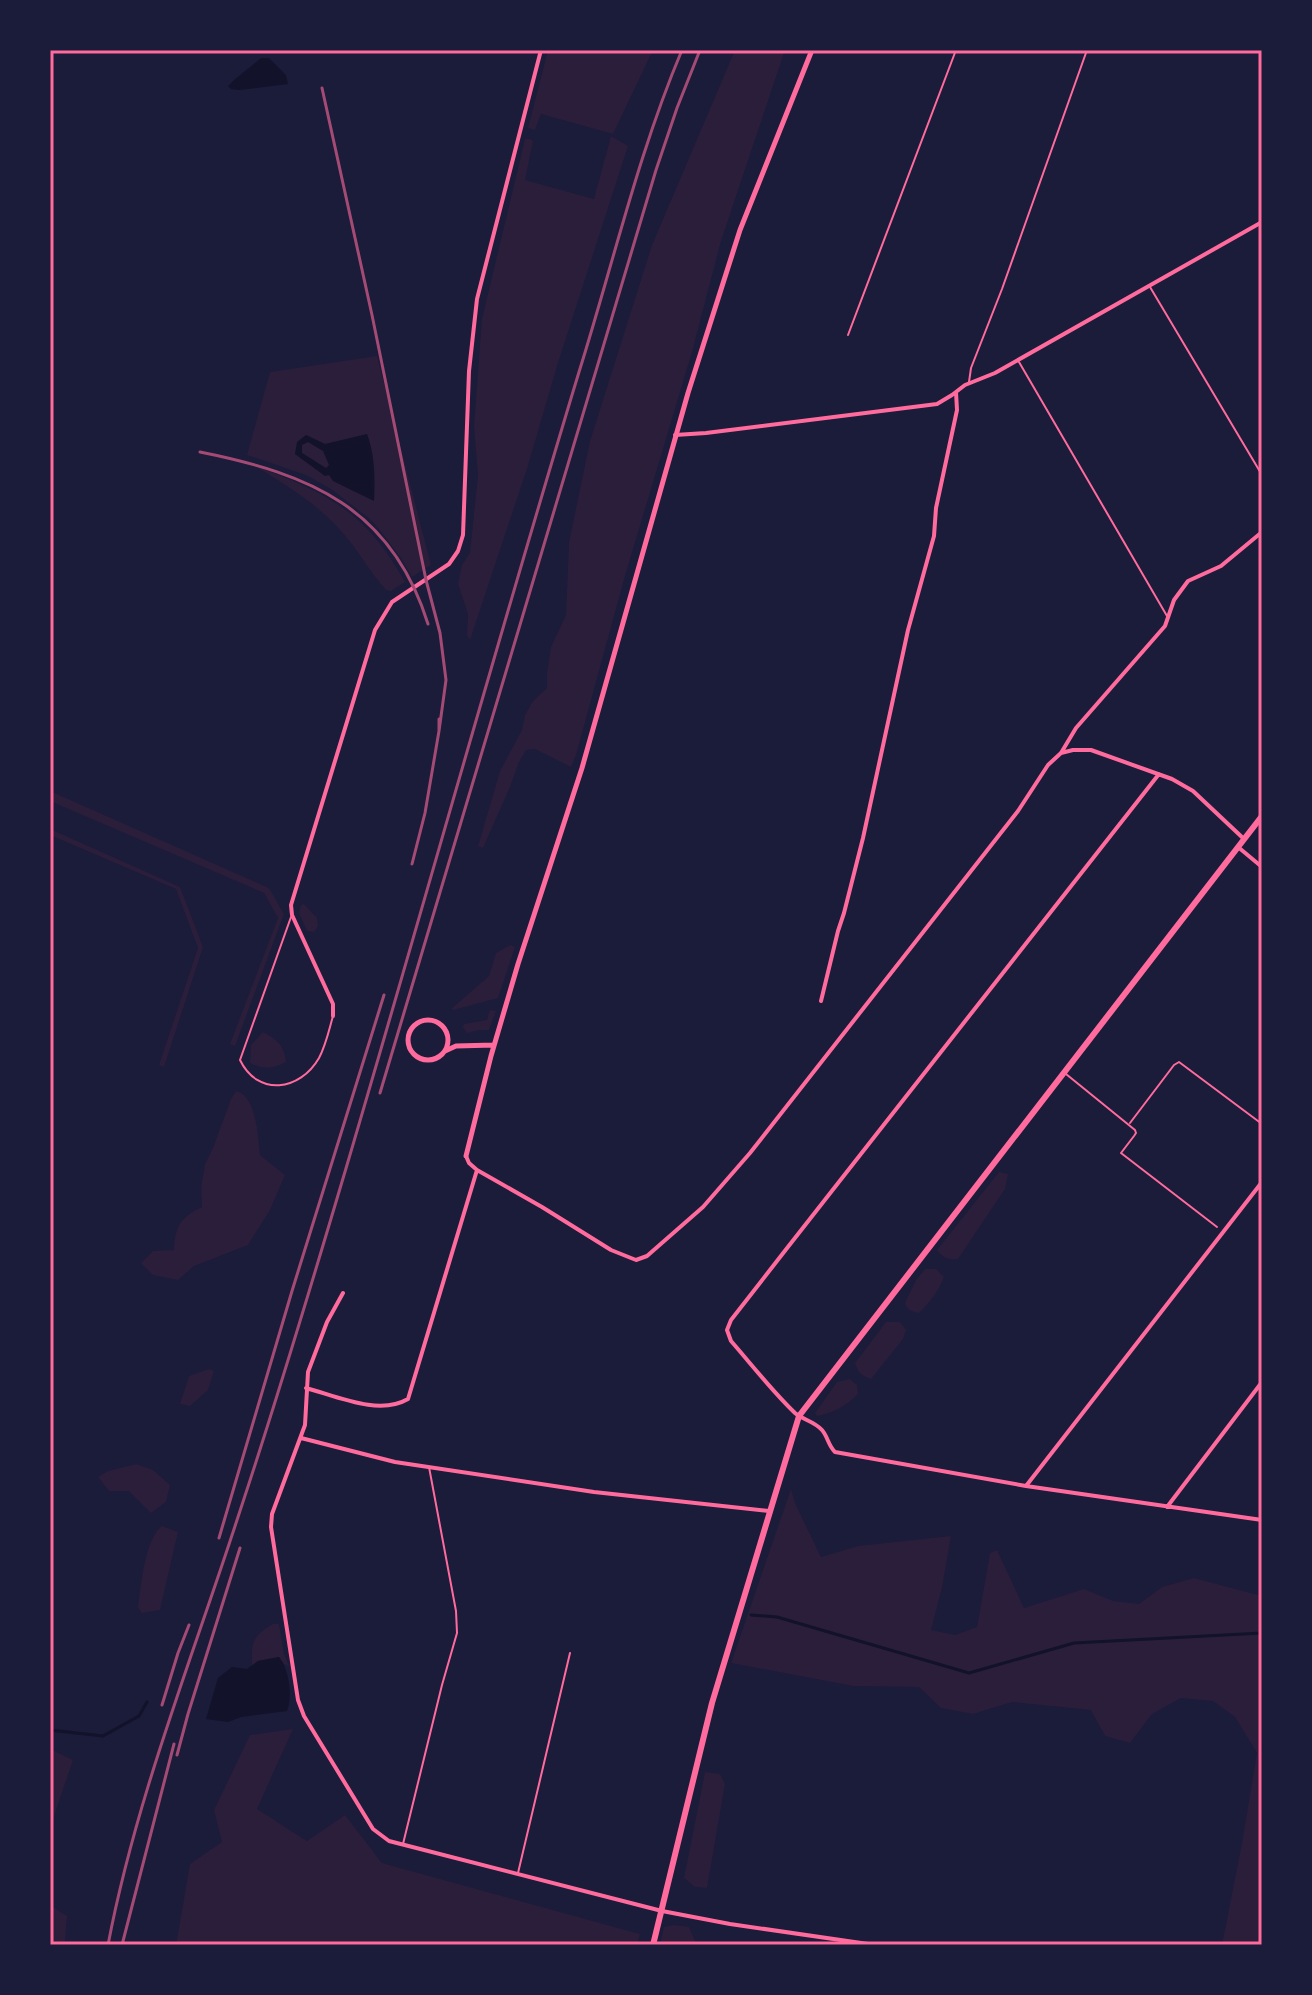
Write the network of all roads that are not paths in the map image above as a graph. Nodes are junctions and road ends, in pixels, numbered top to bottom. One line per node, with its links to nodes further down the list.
1 (541, 50): 21 (street)
2 (812, 50): 11 (street)
3 (956, 50): 7 (lane)
4 (1087, 50): 9 (lane)
5 (1262, 222): 6 (street)
6 (1149, 285): 8 (street); 12 (lane)
7 (848, 335)
8 (1017, 360): 9 (street); 14 (lane)
9 (969, 383): 10 (street)
10 (956, 392): 11 (street); 22 (street)
11 (675, 435): 25 (street)
12 (1262, 475)
13 (1262, 532): 14 (street)
14 (1167, 617): 15 (street)
15 (1061, 753): 16 (street); 32 (street)
16 (1159, 774): 18 (street); 38 (street)
17 (1262, 816): 18 (main road)
18 (1244, 839): 19 (main road)
19 (1238, 847): 20 (street); 28 (main road)
20 (1262, 867)
21 (292, 915): 23 (street); 23 (lane)
22 (821, 1001)
23 (333, 1016)
24 (448, 1039): 26 (street); 27 (street); 27 (street)
25 (494, 1045): 26 (street); 31 (street)
26 (456, 1046): 27 (street)
27 (444, 1052)
28 (1065, 1074): 29 (lane); 38 (main road)
29 (1129, 1124): 30 (lane); 34 (lane)
30 (1262, 1124)
31 (466, 1156): 32 (street)
32 (477, 1170): 37 (street)
33 (1262, 1182): 41 (street)
34 (1217, 1227)
35 (343, 1293): 37 (street)
36 (1262, 1382): 42 (street)
37 (306, 1388): 39 (street)
38 (799, 1416): 41 (street); 43 (main road)
39 (301, 1438): 40 (street); 46 (street)
40 (429, 1467): 43 (street); 46 (lane)
41 (1026, 1486): 42 (street)
42 (1167, 1507): 44 (street)
43 (769, 1511): 48 (main road)
44 (1262, 1520)
45 (570, 1653): 47 (lane)
46 (403, 1845): 47 (street)
47 (518, 1874): 48 (street)
48 (662, 1911): 49 (main road); 50 (street)
49 (653, 1945)
50 (875, 1945)

